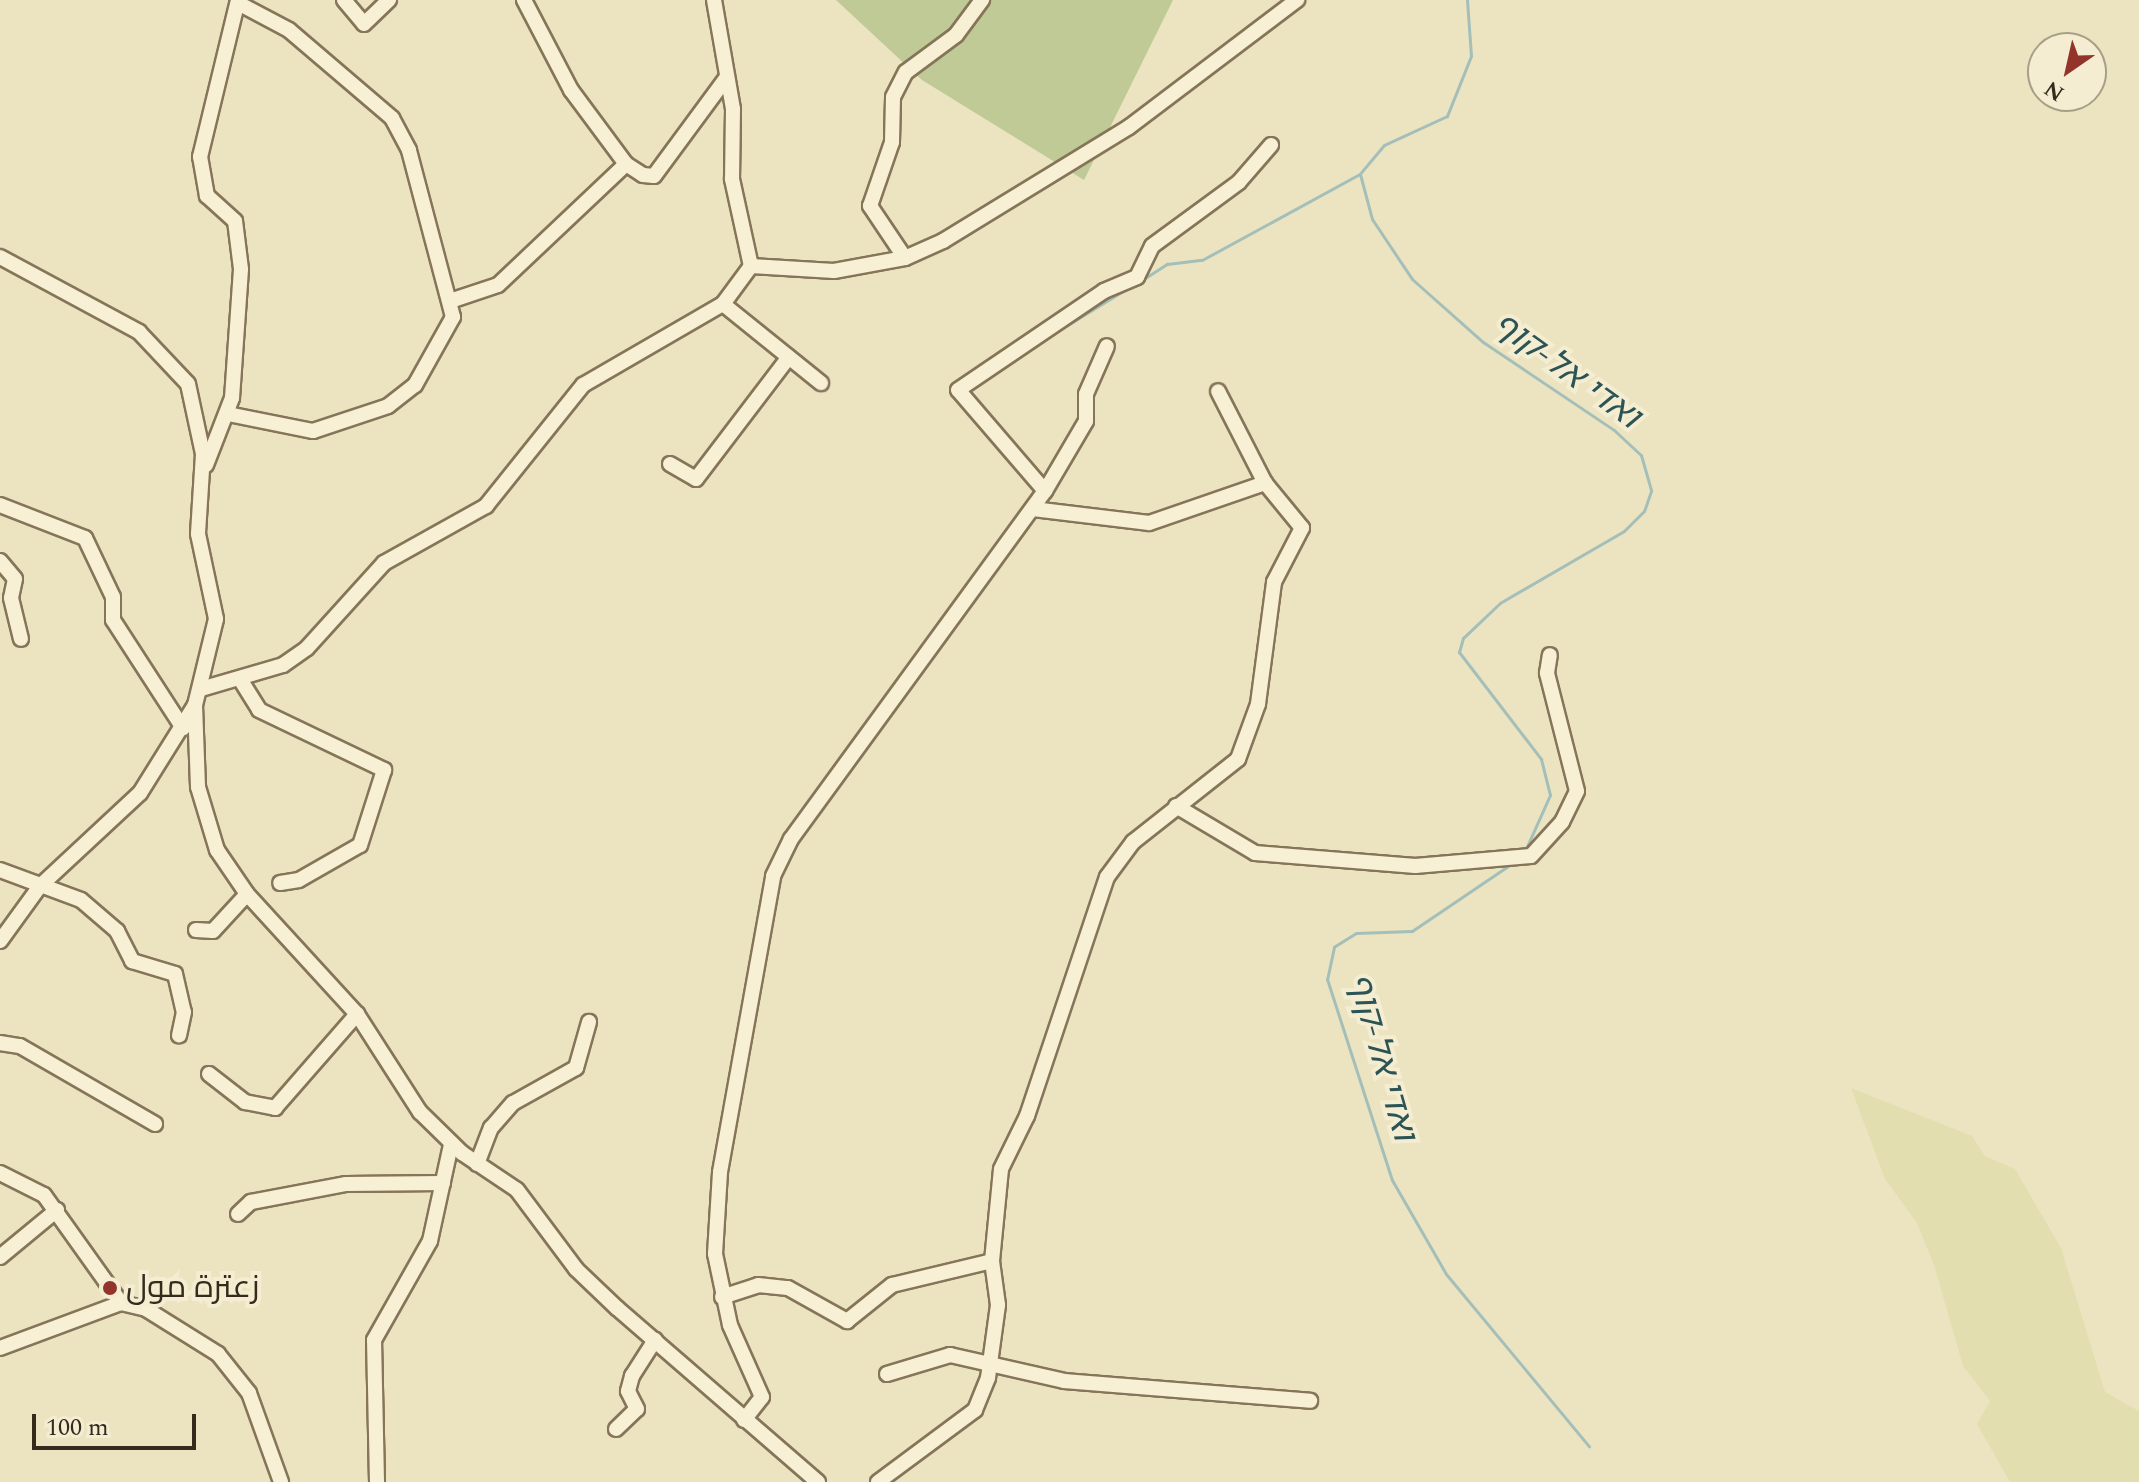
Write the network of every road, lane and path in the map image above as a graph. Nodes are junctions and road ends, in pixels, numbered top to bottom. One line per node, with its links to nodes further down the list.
1 (344, 0): 2 (street)
2 (389, 0)
3 (524, 0): 10 (street)
4 (714, 0): 8 (street)
5 (982, 0): 12 (street)
6 (1297, 0): 12 (street)
7 (238, 2): 14 (street); 20 (street)
8 (727, 77): 10 (street); 13 (street)
9 (1271, 145): 24 (street)
10 (626, 164): 14 (street)
11 (0, 257): 22 (street)
12 (905, 258): 13 (street)
13 (751, 266): 15 (street)
14 (453, 300): 20 (street)
15 (723, 304): 17 (street); 30 (street)
16 (1107, 346): 24 (street)
17 (789, 357): 18 (street); 21 (street)
18 (821, 383)
19 (1218, 391): 23 (street)
20 (228, 414): 22 (street)
21 (670, 464)
22 (204, 469): 31 (street)
23 (1265, 483): 26 (street); 34 (street)
24 (1045, 491): 26 (street)
25 (0, 505): 33 (street)
26 (1033, 509): 55 (street)
27 (0, 561): 28 (street)
28 (21, 639)
29 (1550, 655): 34 (street)
30 (240, 679): 31 (street); 36 (street)
31 (201, 689): 32 (street)
32 (195, 705): 33 (street); 38 (street)
33 (183, 728): 37 (street)
34 (1176, 806): 54 (street)
35 (0, 870): 37 (street)
36 (280, 883)
37 (40, 886): 40 (street); 43 (street)
38 (247, 894): 39 (street); 41 (street)
39 (196, 930)
40 (0, 941)
41 (357, 1014): 45 (street); 47 (street)
42 (589, 1022): 48 (street)
43 (179, 1035)
44 (0, 1043): 46 (street)
45 (209, 1074)
46 (155, 1124)
47 (451, 1145): 48 (street); 50 (street)
48 (477, 1164): 57 (street)
49 (0, 1173): 51 (street)
50 (443, 1183): 52 (street); 65 (street)
51 (57, 1210): 53 (street); 56 (street)
52 (238, 1214)
53 (0, 1257)
54 (992, 1261): 55 (street); 59 (street)
55 (722, 1297): 62 (street)
56 (121, 1303): 58 (street); 64 (street)
57 (655, 1340): 62 (street); 63 (street)
58 (0, 1348)
59 (993, 1360): 60 (street); 61 (street); 67 (street)
60 (887, 1374)
61 (1310, 1401)
62 (744, 1420): 66 (street)
63 (616, 1429)
64 (281, 1482)
65 (377, 1482)
66 (818, 1482)
67 (878, 1482)

